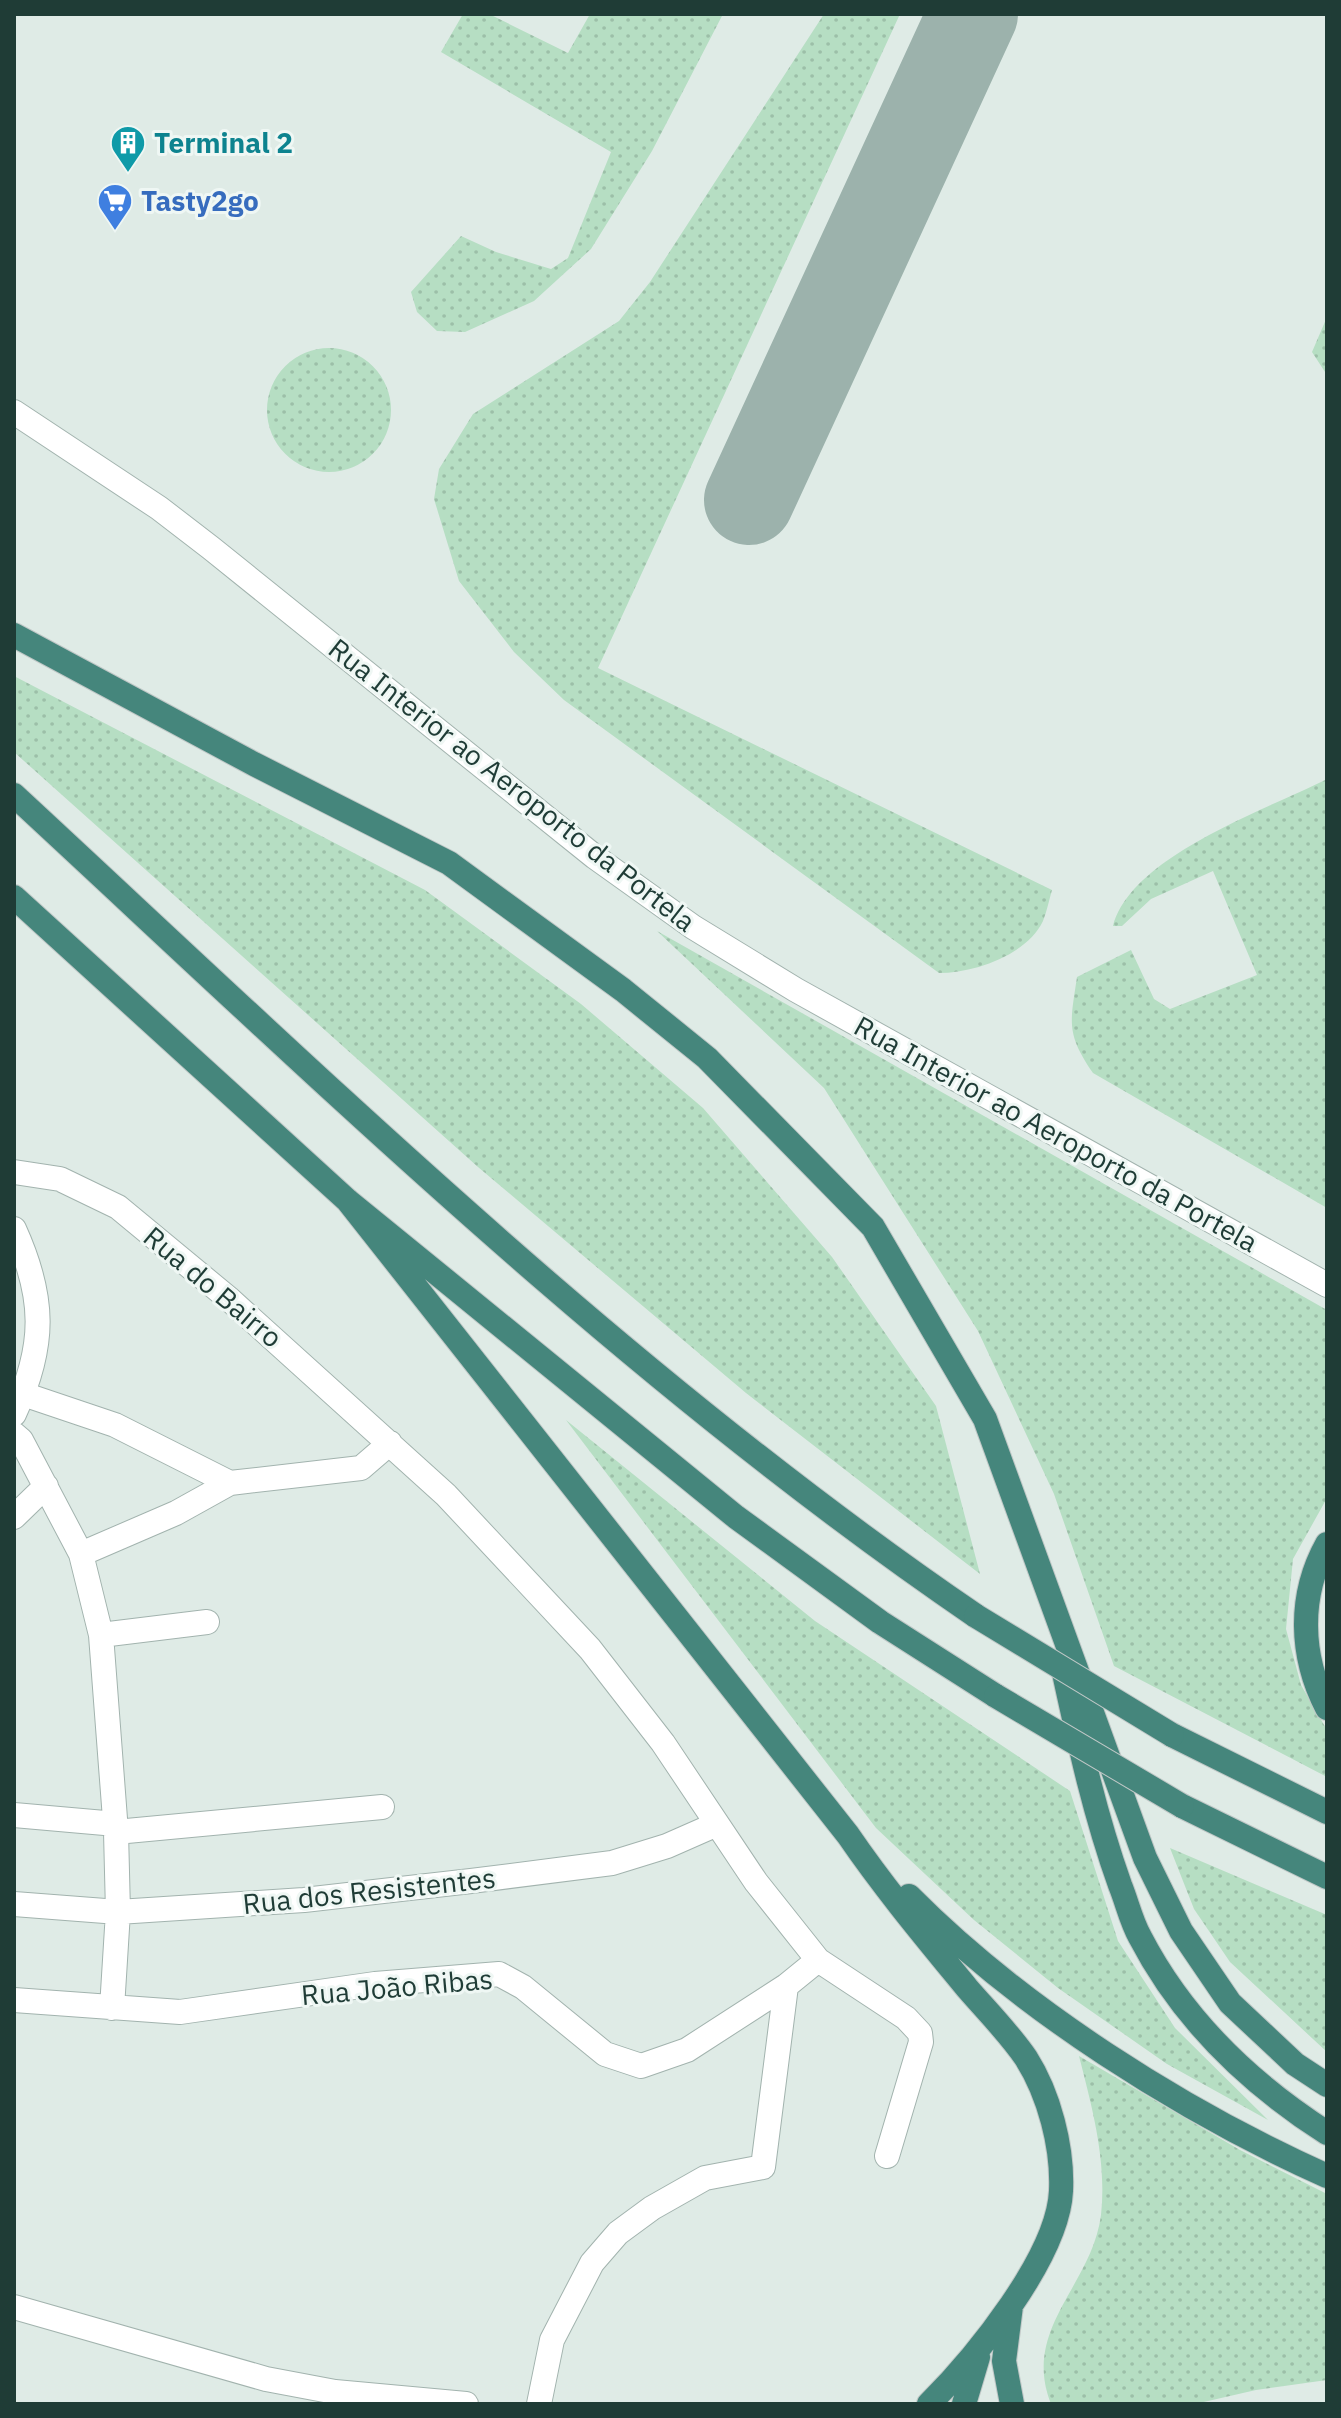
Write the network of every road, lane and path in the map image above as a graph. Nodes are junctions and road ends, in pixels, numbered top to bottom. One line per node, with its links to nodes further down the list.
1 (14, 412): 8 (street, Rua Interior ao Aeroporto da Portela)
2 (14, 635): 17 (highway)
3 (14, 795): 22 (highway, bridge)
4 (14, 897): 6 (highway)
5 (14, 1172): 11 (street, Rua do Bairro)
6 (348, 1201): 26 (highway); 27 (highway, bridge)
7 (14, 1229): 9 (street)
8 (1327, 1285)
9 (19, 1404): 12 (street)
10 (14, 1434): 13 (street)
11 (390, 1443): 12 (street); 24 (street, Rua do Bairro)
12 (230, 1483): 16 (street)
13 (46, 1486): 14 (street); 16 (street)
14 (14, 1517)
15 (1327, 1544): 20 (highway)
16 (81, 1554): 19 (street)
17 (1046, 1589): 34 (highway); 35 (highway)
18 (207, 1622): 19 (street)
19 (101, 1635): 25 (street)
20 (1327, 1708)
21 (382, 1807): 25 (street)
22 (1327, 1812)
23 (14, 1815): 25 (street)
24 (717, 1824): 29 (street, Rua dos Resistentes); 30 (street, Rua do Bairro)
25 (116, 1828): 29 (street)
26 (848, 1835): 37 (highway); 38 (highway)
27 (1327, 1877)
28 (14, 1904): 29 (street, Rua dos Resistentes)
29 (118, 1912): 33 (street)
30 (818, 1960): 31 (street, Rua João Ribas); 36 (street, Rua do Bairro)
31 (786, 1986): 33 (street, Rua João Ribas); 42 (street)
32 (14, 2000): 33 (street, Rua João Ribas)
33 (112, 2008)
34 (1327, 2085)
35 (1327, 2133)
36 (887, 2156)
37 (1327, 2176)
38 (1011, 2303): 40 (highway); 45 (highway)
39 (14, 2307): 41 (street)
40 (983, 2343): 43 (highway); 44 (highway)
41 (466, 2404)
42 (539, 2404)
43 (929, 2404)
44 (964, 2404)
45 (1012, 2404)

